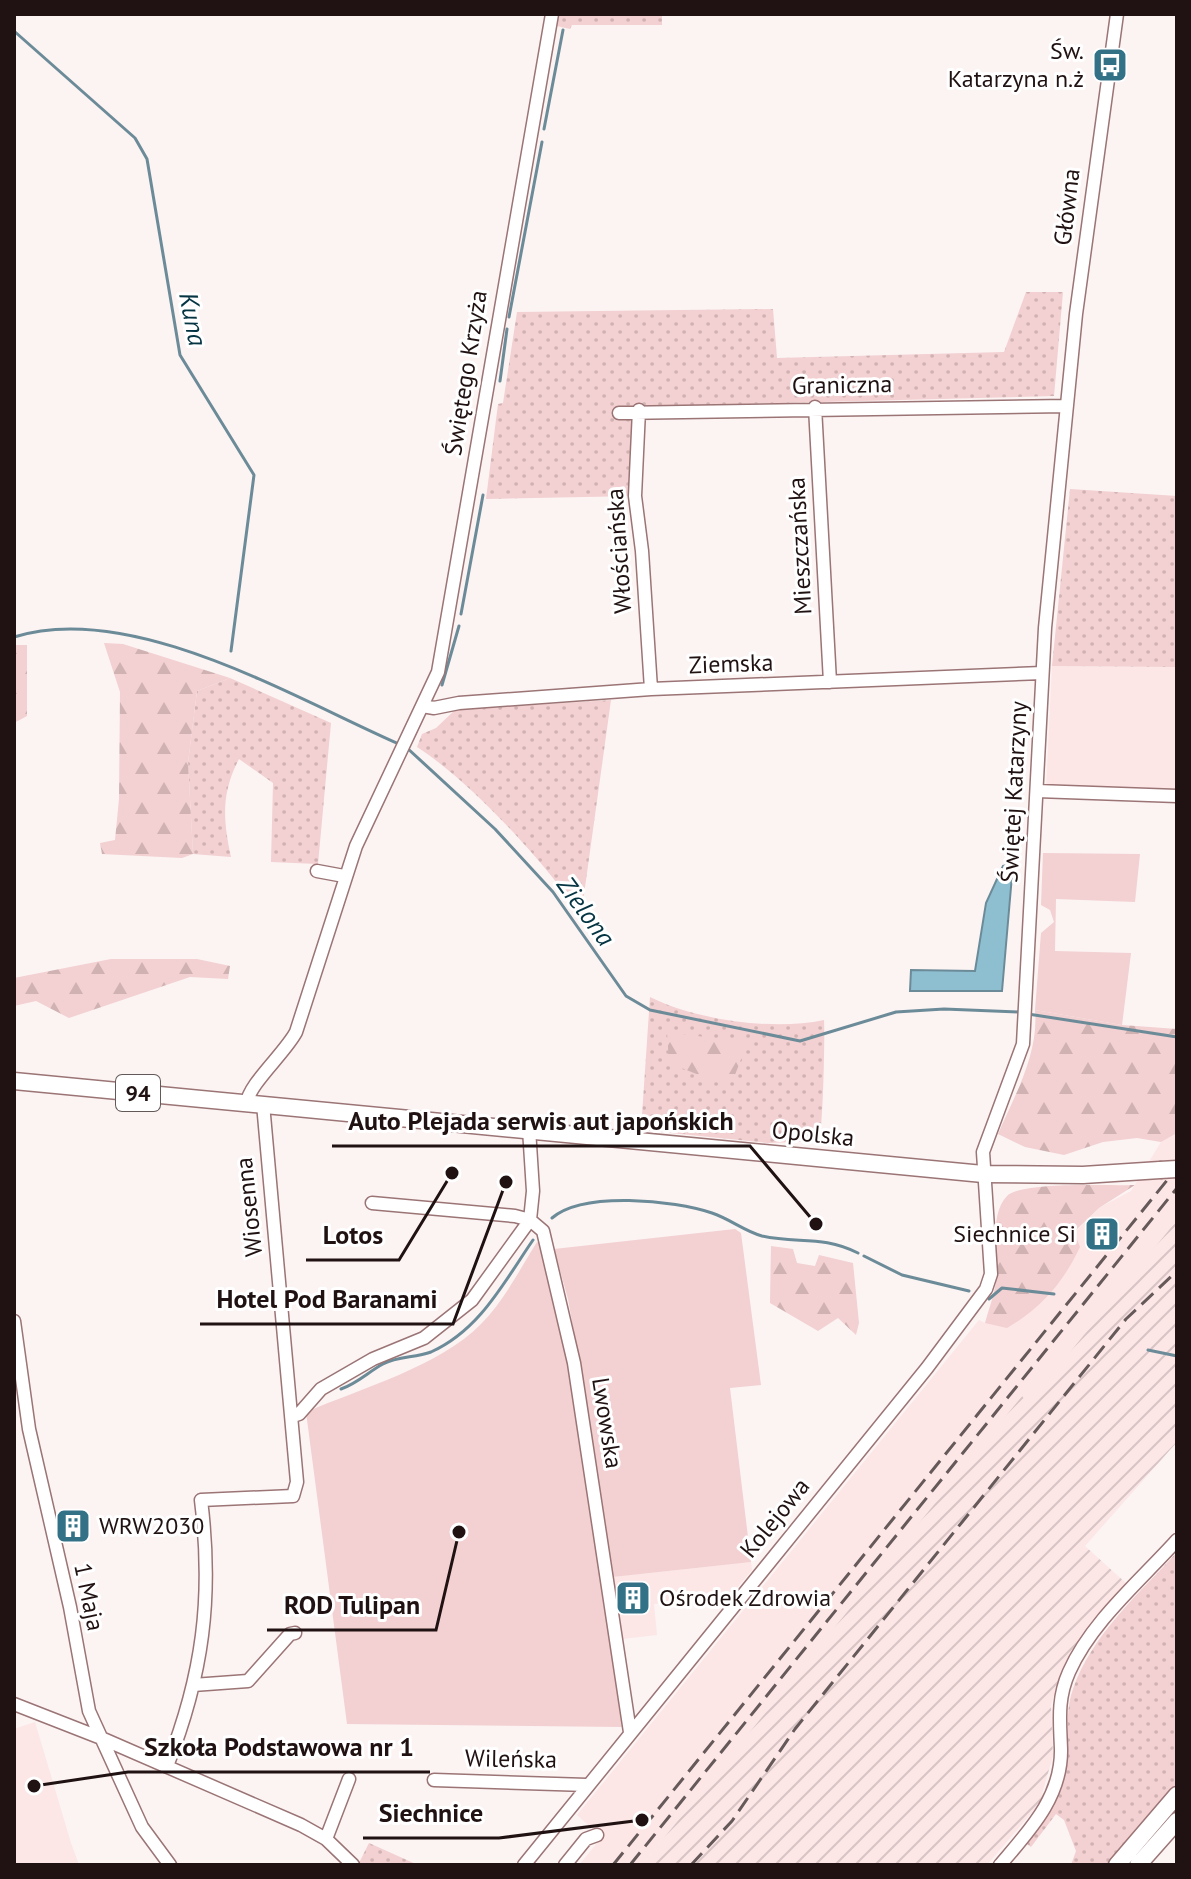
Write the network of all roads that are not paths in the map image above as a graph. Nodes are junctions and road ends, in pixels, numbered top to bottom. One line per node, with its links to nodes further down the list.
1 (552, 14): 10 (street, Świętego Krzyża)
2 (1117, 14): 3 (street, Główna)
3 (1067, 406): 4 (street, Graniczna); 7 (street, Świętej Katarzyny)
4 (815, 407): 5 (street, Graniczna); 8 (street, Mieszczańska)
5 (639, 410): 6 (street, Graniczna); 9 (street, Włościańska)
6 (619, 413)
7 (1042, 673): 8 (street, Ziemska); 11 (street, Świętej Katarzyny)
8 (830, 682): 9 (street, Ziemska)
9 (651, 689): 10 (street, Ziemska)
10 (422, 706): 14 (street, Świętego Krzyża)
11 (1037, 791): 12 (street); 19 (street, Świętej Katarzyny)
12 (1177, 796)
13 (317, 871): 14 (street)
14 (344, 876): 16 (street)
15 (14, 1081): 16 (main road, Opolska / 94)
16 (255, 1104): 17 (main road, Opolska / 94); 23 (street, Wiosenna)
17 (529, 1129): 19 (main road, Opolska / 94); 21 (street)
18 (1168, 1169): 19 (main road, Opolska / 94)
19 (983, 1174): 28 (street, Kolejowa)
20 (372, 1203): 21 (street)
21 (530, 1220): 23 (street); 28 (street, Lwowska)
22 (14, 1321): 29 (street, 1 Maja)
23 (293, 1416): 26 (street, Wiosenna)
24 (1177, 1540): 42 (street)
25 (295, 1633): 26 (street)
26 (193, 1685): 30 (street)
27 (14, 1704): 29 (street)
28 (630, 1732): 33 (street, Kolejowa)
29 (101, 1738): 30 (street); 38 (street, 1 Maja)
30 (167, 1766): 37 (street)
31 (349, 1779): 37 (street)
32 (434, 1780): 33 (street, Wileńska)
33 (587, 1785): 40 (street, Kolejowa)
34 (1177, 1795): 43 (main road)
35 (1177, 1821): 44 (main road)
36 (597, 1835): 41 (street)
37 (326, 1839): 39 (street)
38 (168, 1860)
39 (353, 1865)
40 (524, 1865)
41 (565, 1865)
42 (1000, 1865)
43 (1117, 1865)
44 (1138, 1865)

